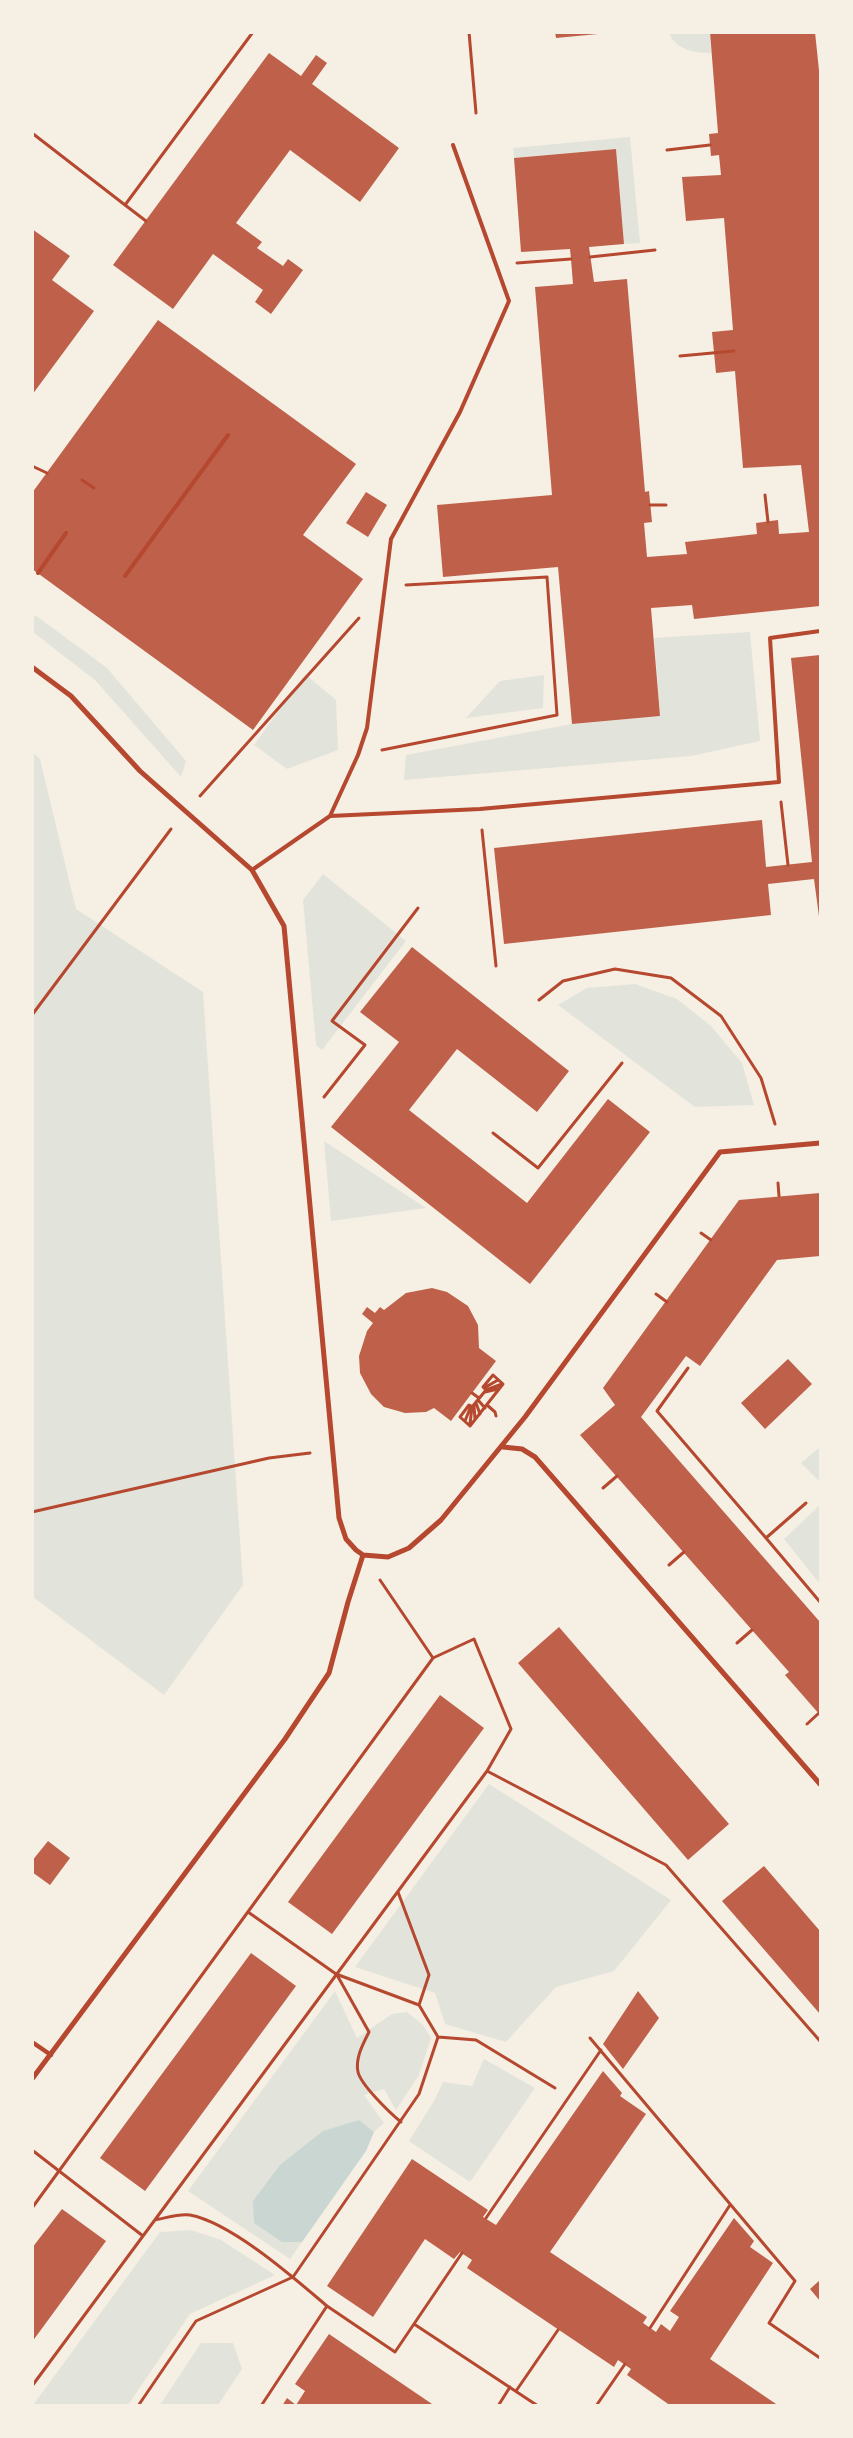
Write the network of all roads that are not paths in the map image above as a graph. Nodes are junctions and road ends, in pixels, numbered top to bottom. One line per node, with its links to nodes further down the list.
1 (452, 145): 8 (lane)
2 (228, 435): 5 (lane)
3 (66, 533): 4 (lane)
4 (38, 573)
5 (125, 576)
6 (820, 631): 8 (lane)
7 (32, 667): 9 (street)
8 (330, 816): 9 (lane)
9 (252, 870): 12 (street)
10 (820, 1143): 11 (street)
11 (503, 1446): 12 (street); 13 (street)
12 (363, 1555): 15 (street)
13 (820, 1784)
14 (32, 2042): 15 (street)
15 (51, 2055): 16 (street)
16 (32, 2079)

